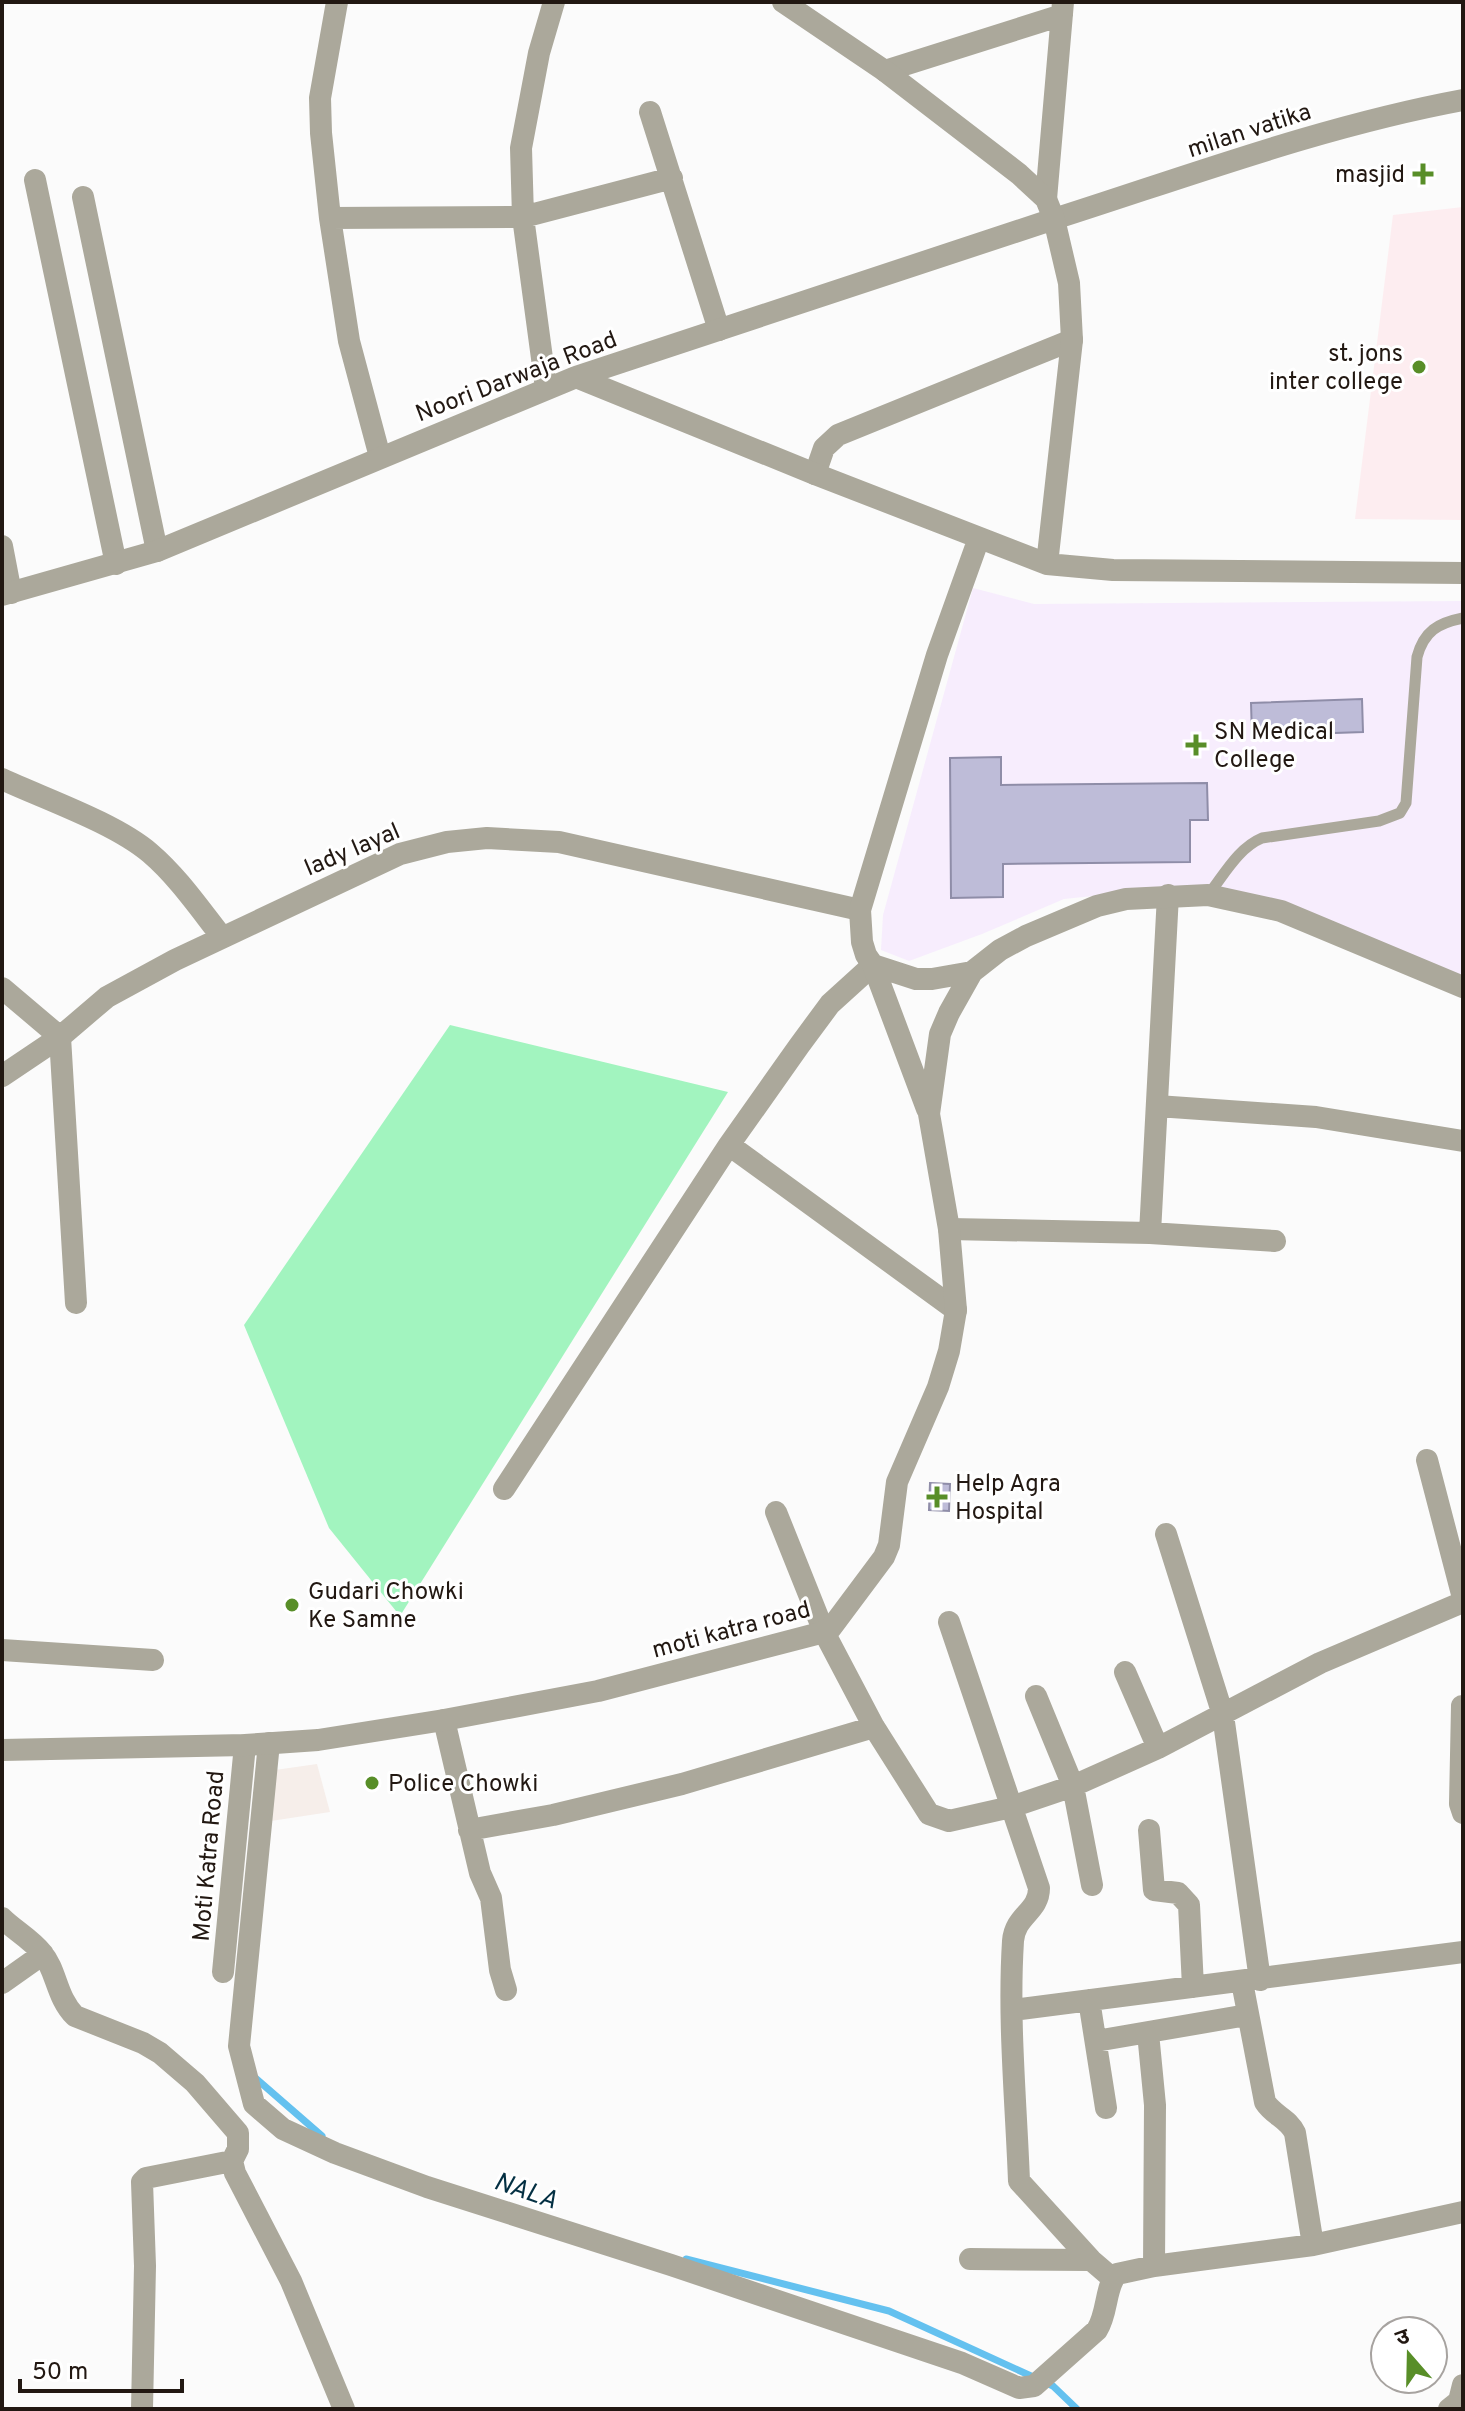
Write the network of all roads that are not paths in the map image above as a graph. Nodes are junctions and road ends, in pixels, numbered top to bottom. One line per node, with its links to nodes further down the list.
1 (337, 2): 13 (street)
2 (554, 2): 12 (street)
3 (783, 2): 5 (street)
4 (1063, 9): 5 (street); 11 (street)
5 (885, 71): 11 (street)
6 (1463, 100): 11 (street, milan vatika)
7 (650, 112): 8 (street)
8 (672, 178): 12 (street); 14 (street)
9 (35, 180): 23 (street)
10 (83, 197): 22 (street)
11 (1050, 209): 14 (street, Noori Darwaja Road); 15 (street)
12 (523, 217): 13 (street); 17 (street)
13 (330, 218): 18 (street)
14 (719, 330): 16 (street, Noori Darwaja Road)
15 (1072, 340): 19 (street); 24 (street)
16 (576, 377): 17 (street, Noori Darwaja Road); 19 (street)
17 (546, 388): 18 (street, Noori Darwaja Road)
18 (380, 457): 22 (street, Noori Darwaja Road)
19 (815, 474): 20 (street)
20 (979, 538): 24 (street); 31 (street)
21 (2, 546): 26 (street)
22 (157, 551): 23 (street, Noori Darwaja Road)
23 (116, 564): 26 (street, Noori Darwaja Road)
24 (1047, 564): 25 (street)
25 (1463, 573)
26 (6, 594)
27 (1463, 618): 30 (lane)
28 (2, 779): 32 (street)
29 (1168, 895): 30 (street); 34 (street); 39 (street)
30 (1208, 895): 35 (street)
31 (860, 910): 32 (street, lady layal); 33 (street)
32 (222, 937): 37 (street, lady layal)
33 (873, 965): 34 (street); 40 (street); 42 (street)
34 (972, 972): 40 (street, moti katra road)
35 (1463, 987)
36 (2, 988): 37 (street)
37 (60, 1037): 38 (street, lady layal); 46 (street)
38 (2, 1076)
39 (1157, 1106): 41 (street); 44 (street)
40 (929, 1114): 43 (street, moti katra road)
41 (1463, 1141)
42 (729, 1145): 47 (street); 49 (street)
43 (949, 1229): 44 (street); 47 (street, moti katra road)
44 (1150, 1233): 45 (street)
45 (1275, 1241)
46 (76, 1303)
47 (956, 1310): 54 (street, moti katra road)
48 (1427, 1460): 52 (street)
49 (504, 1489)
50 (776, 1512): 54 (street)
51 (1166, 1534): 60 (street)
52 (1463, 1600): 60 (street)
53 (949, 1622): 68 (street)
54 (824, 1632): 61 (street, moti katra road); 62 (street)
55 (2, 1650): 56 (street)
56 (153, 1660)
57 (1125, 1672): 65 (street)
58 (1036, 1696): 67 (street)
59 (1462, 1706): 69 (street)
60 (1223, 1715): 65 (street); 77 (street)
61 (444, 1720): 63 (street, moti katra road); 70 (street)
62 (874, 1727): 68 (street); 70 (street)
63 (269, 1743): 64 (street, moti katra road); 86 (street)
64 (245, 1745): 66 (street, moti katra road); 76 (street, Moti Katra Road)
65 (1158, 1748): 67 (street)
66 (2, 1750)
67 (1073, 1786): 68 (street); 72 (street)
68 (1011, 1807): 82 (street)
69 (1463, 1813)
70 (469, 1830): 80 (street)
71 (1149, 1830): 79 (street)
72 (1092, 1885)
73 (2, 1918): 75 (street)
74 (1463, 1952): 77 (street)
75 (43, 1954): 78 (street); 88 (street)
76 (223, 1972)
77 (1251, 1981): 79 (street); 83 (street)
78 (2, 1983)
79 (1193, 1987): 81 (street)
80 (506, 1990)
81 (1089, 2000): 82 (street); 85 (street)
82 (1013, 2010): 93 (street)
83 (1247, 2015): 84 (street); 91 (street)
84 (1148, 2033): 85 (street); 94 (street)
85 (1096, 2041): 87 (street)
86 (254, 2104): 88 (street); 95 (street)
87 (1106, 2108)
88 (228, 2120): 89 (street)
89 (232, 2161): 97 (street); 98 (street)
90 (1463, 2212): 91 (street)
91 (1313, 2245): 94 (street)
92 (970, 2259): 93 (street)
93 (1091, 2260): 95 (street)
94 (1154, 2266): 95 (street)
95 (1112, 2278)
96 (1463, 2385): 99 (street)
97 (142, 2409)
98 (344, 2409)
99 (1449, 2409)

